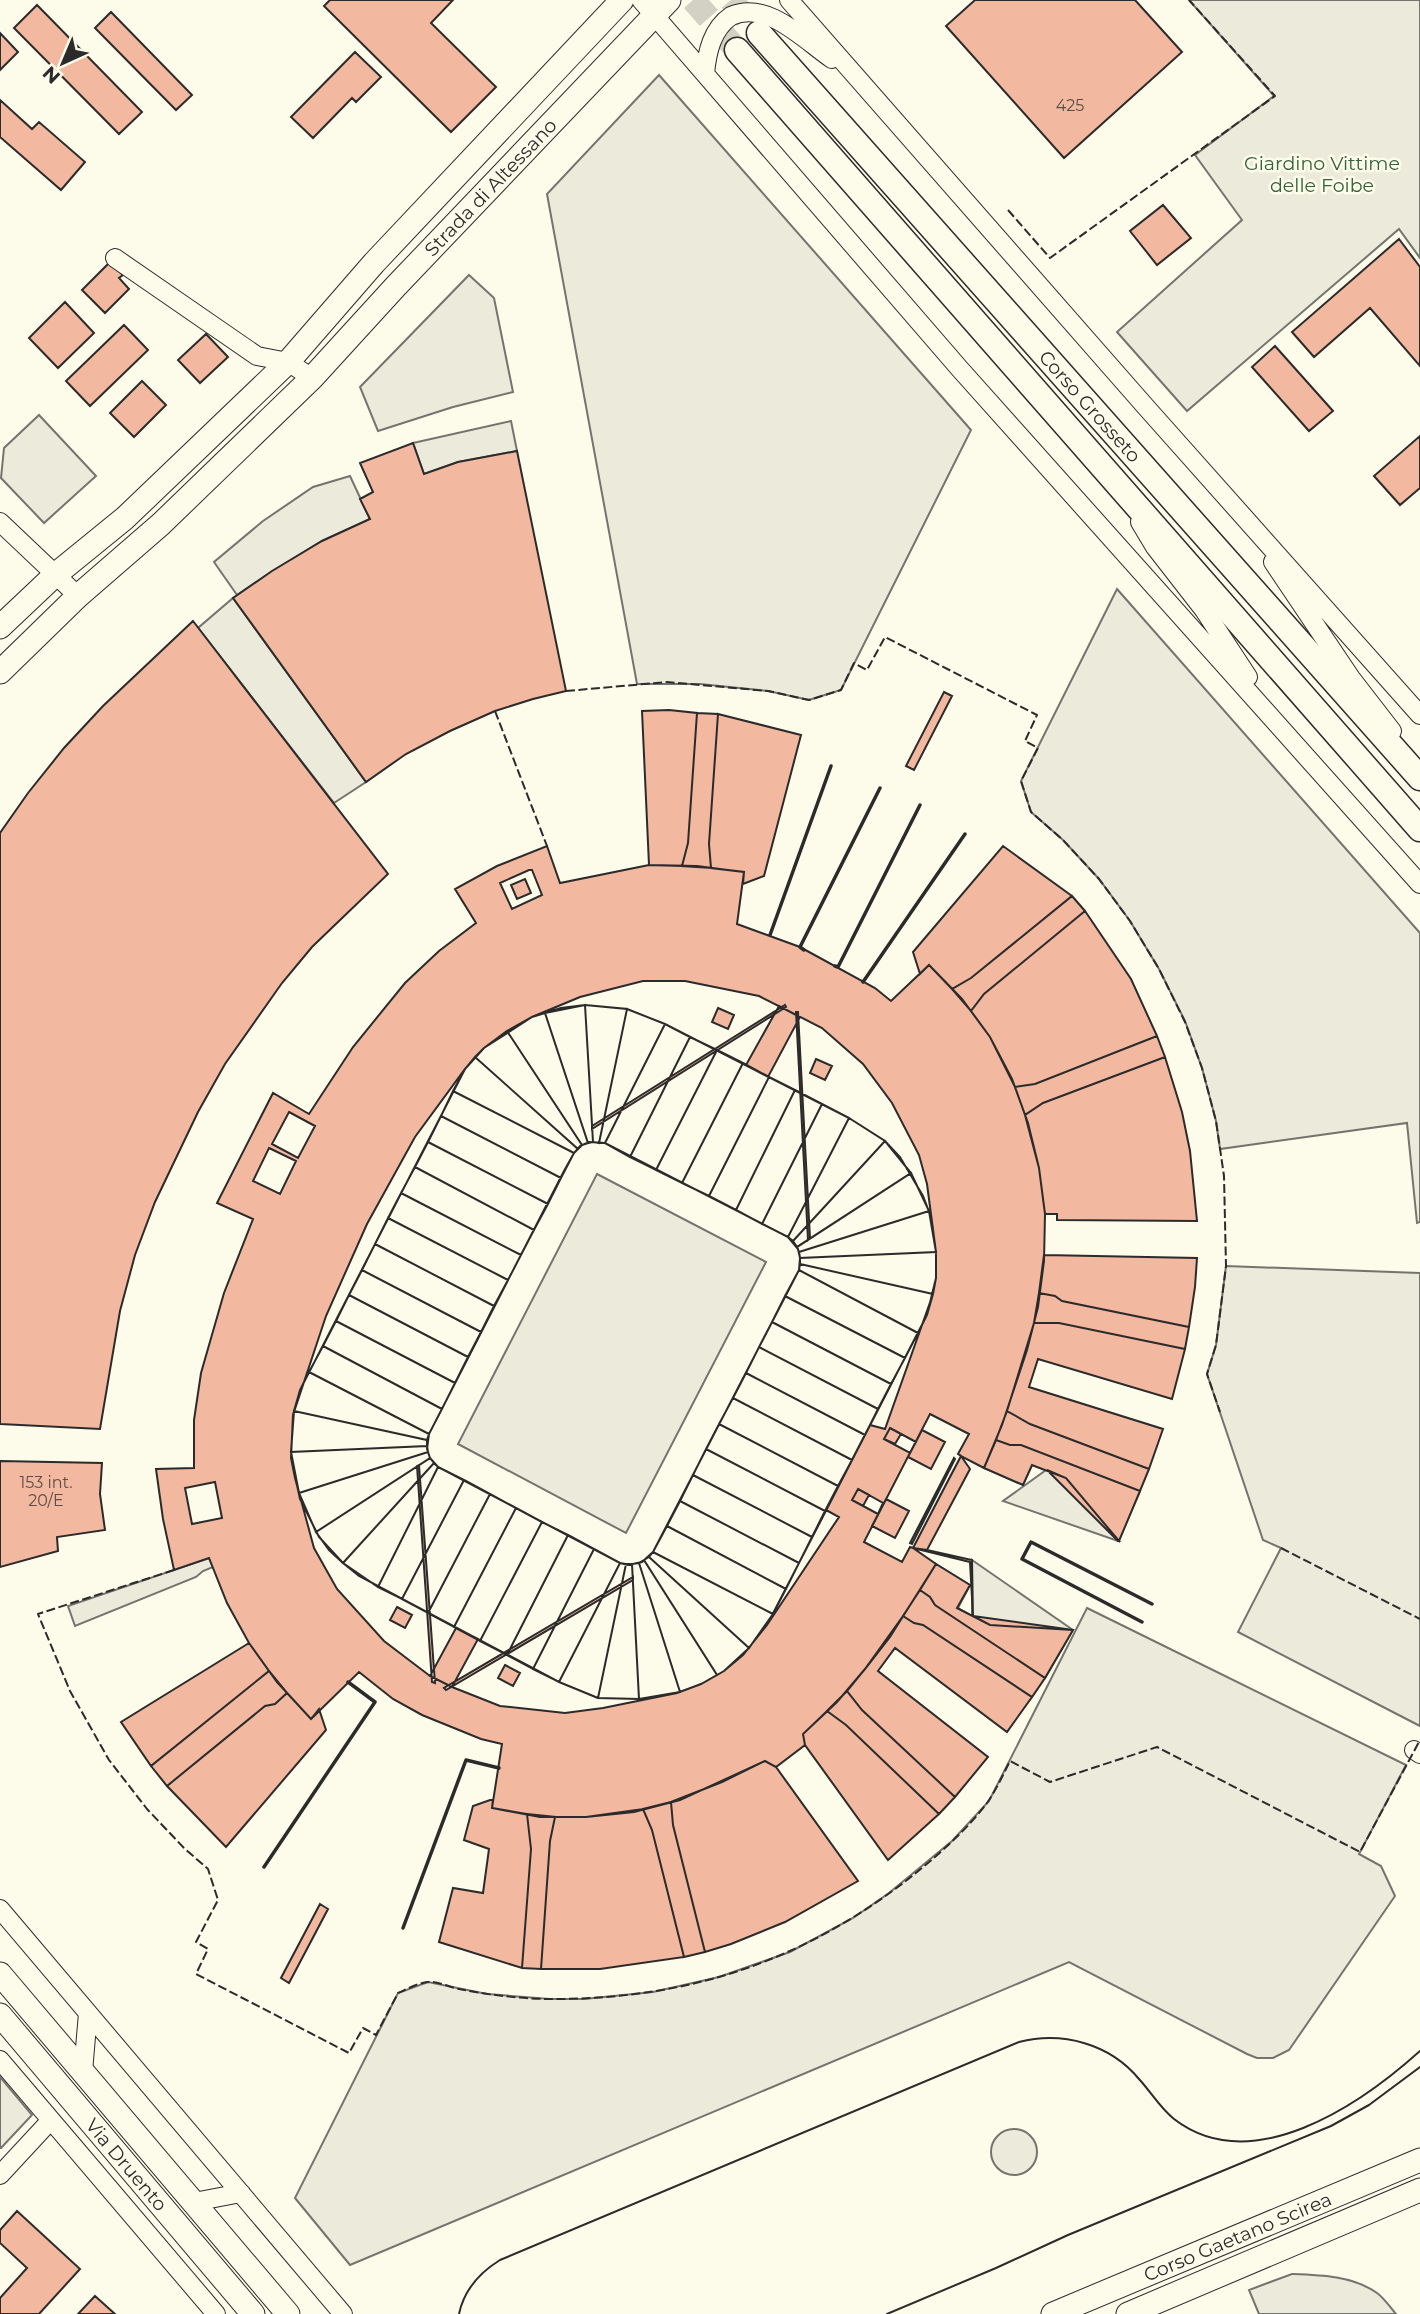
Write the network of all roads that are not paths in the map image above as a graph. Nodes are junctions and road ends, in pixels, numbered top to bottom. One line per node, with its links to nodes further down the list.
1 (622, 0): 9 (street, Strada di Altessano)
2 (789, 0): 7 (street, Corso Grosseto)
3 (655, 5): 6 (street, Corso Grosseto); 10 (street, Strada di Altessano)
4 (760, 33): 21 (main road, Corso Grosseto)
5 (737, 50): 11 (main road, Corso Grosseto)
6 (705, 74): 7 (street, Corso Grosseto); 18 (street, Corso Grosseto)
7 (857, 77): 13 (street, Corso Grosseto)
8 (116, 258): 9 (street)
9 (288, 362): 10 (street); 14 (street, Strada di Altessano)
10 (312, 379): 15 (street, Strada di Altessano)
11 (1118, 486): 18 (street, Corso Grosseto); 22 (main road, Corso Grosseto)
12 (0, 522): 14 (street)
13 (1254, 528): 19 (street, Corso Grosseto); 20 (street, Corso Grosseto)
14 (55, 575): 15 (street); 16 (street, Strada di Altessano)
15 (78, 596): 17 (street, Strada di Altessano)
16 (0, 627)
17 (0, 672)
18 (1271, 715): 23 (street, Corso Grosseto)
19 (1420, 715)
20 (1420, 771)
21 (1420, 778)
22 (1420, 829)
23 (1420, 884)
24 (0, 1909): 26 (street)
25 (0, 1974): 29 (street, Via Druento)
26 (88, 2013): 29 (street); 34 (street)
27 (0, 2015): 37 (street, Via Druento)
28 (0, 2060): 30 (street, Via Druento)
29 (83, 2072): 35 (street, Via Druento)
30 (50, 2120): 32 (street); 36 (street, Via Druento)
31 (1420, 2160): 40 (street, Corso Gaetano Scirea)
32 (0, 2175)
33 (1420, 2190): 41 (street, Corso Gaetano Scirea)
34 (241, 2193): 35 (street, Via Druento); 39 (street)
35 (194, 2202): 38 (street, Via Druento)
36 (216, 2314)
37 (253, 2314)
38 (288, 2314)
39 (343, 2314)
40 (1053, 2314)
41 (1128, 2314)

